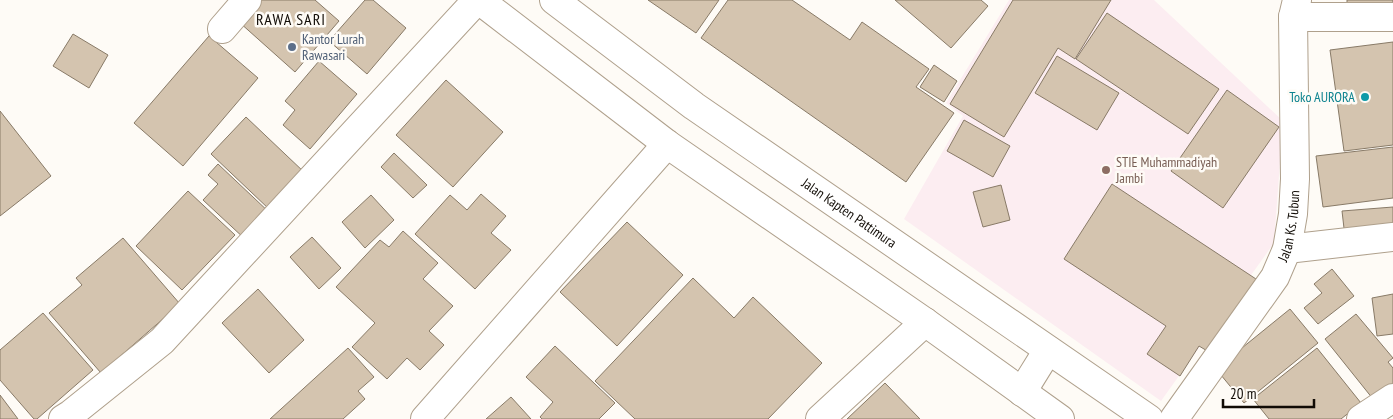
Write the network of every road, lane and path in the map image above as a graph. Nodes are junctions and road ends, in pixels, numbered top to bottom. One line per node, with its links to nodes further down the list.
1 (247, 0): 6 (street)
2 (478, 0): 7 (street); 14 (street)
3 (554, 0): 11 (street, Jalan Kapten Pattimura)
4 (1295, 8): 5 (street); 9 (street, Jalan Ks. Tubun)
5 (1393, 17)
6 (222, 29)
7 (667, 144): 10 (street); 15 (street)
8 (1393, 237): 9 (street)
9 (1287, 249): 19 (street, Jalan Ks. Tubun)
10 (925, 322): 12 (street); 16 (street)
11 (1048, 350): 12 (street); 18 (street, Jalan Kapten Pattimura)
12 (1022, 392): 17 (street)
13 (1393, 398): 20 (street)
14 (63, 419)
15 (425, 419)
16 (820, 419)
17 (1060, 419)
18 (1149, 419)
19 (1174, 419)
20 (1361, 419)

